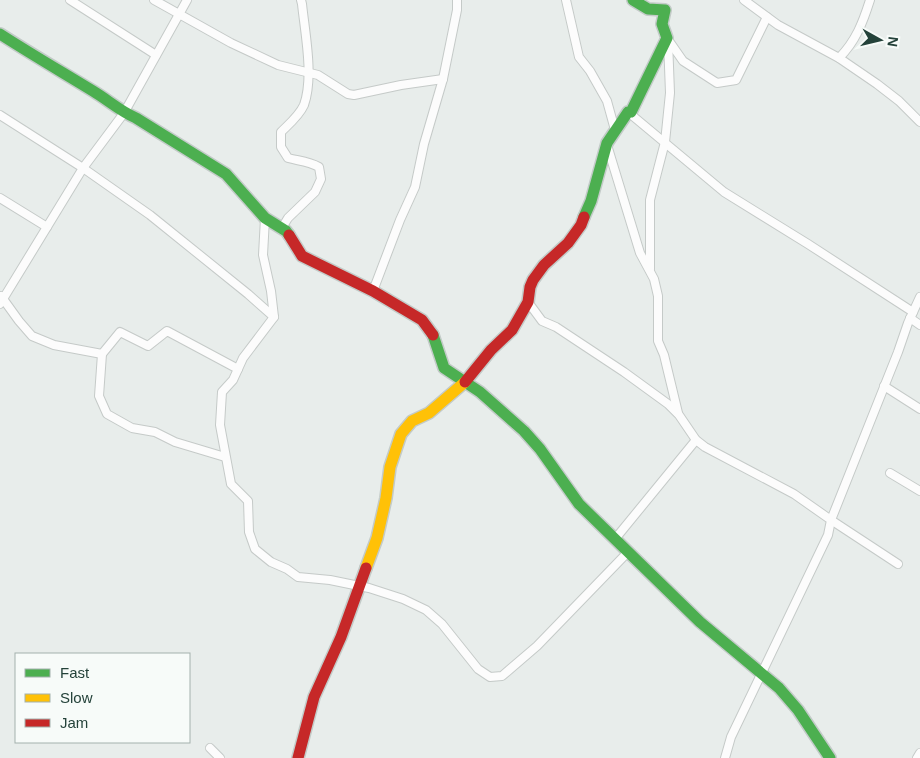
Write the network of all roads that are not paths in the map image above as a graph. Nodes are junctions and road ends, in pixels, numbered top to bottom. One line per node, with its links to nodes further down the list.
1 (70, 0): 15 (street)
2 (154, 0): 11 (street)
3 (187, 0): 11 (street)
4 (301, 0): 17 (street)
5 (457, 0): 18 (street)
6 (566, 0): 23 (street)
7 (633, 0): 10 (street)
8 (744, 0): 12 (street)
9 (870, 0): 16 (street)
10 (664, 5): 14 (street)
11 (178, 14): 15 (street); 17 (street)
12 (767, 17): 14 (street); 16 (street)
13 (0, 34): 20 (street)
14 (668, 38): 19 (street); 24 (street)
15 (156, 54): 20 (street)
16 (840, 58): 22 (street)
17 (308, 73): 18 (street); 30 (street)
18 (443, 79): 32 (street)
19 (628, 112): 23 (street); 24 (street)
20 (124, 113): 26 (street); 28 (street)
21 (0, 115): 26 (street)
22 (920, 122)
23 (615, 130): 25 (street)
24 (665, 142): 31 (street); 36 (street)
25 (606, 143): 31 (street); 35 (street)
26 (84, 168): 29 (street); 37 (street)
27 (0, 198): 29 (street)
28 (265, 218): 30 (street); 37 (street)
29 (47, 227): 34 (street)
30 (282, 228): 32 (street)
31 (650, 270): 44 (street)
32 (373, 290): 41 (street)
33 (920, 297): 36 (street)
34 (1, 300): 39 (street)
35 (528, 302): 41 (street); 44 (street)
36 (911, 315): 38 (street); 42 (street)
37 (274, 317): 40 (street)
38 (920, 325)
39 (102, 354): 40 (street); 46 (street)
40 (238, 369): 46 (street)
41 (466, 381): 50 (street); 53 (street)
42 (884, 386): 43 (street); 49 (street)
43 (920, 409)
44 (679, 415): 45 (street)
45 (696, 440): 49 (street); 50 (street)
46 (225, 457): 53 (street)
47 (890, 473): 48 (street)
48 (920, 491)
49 (831, 520): 52 (street); 54 (street)
50 (615, 539): 51 (street)
51 (628, 552): 53 (street); 54 (street)
52 (898, 564)
53 (360, 586): 58 (street)
54 (762, 673): 59 (street); 60 (street)
55 (210, 748): 57 (street)
56 (920, 753): 61 (street)
57 (220, 758)
58 (298, 758)
59 (725, 758)
60 (830, 758)
61 (917, 758)

